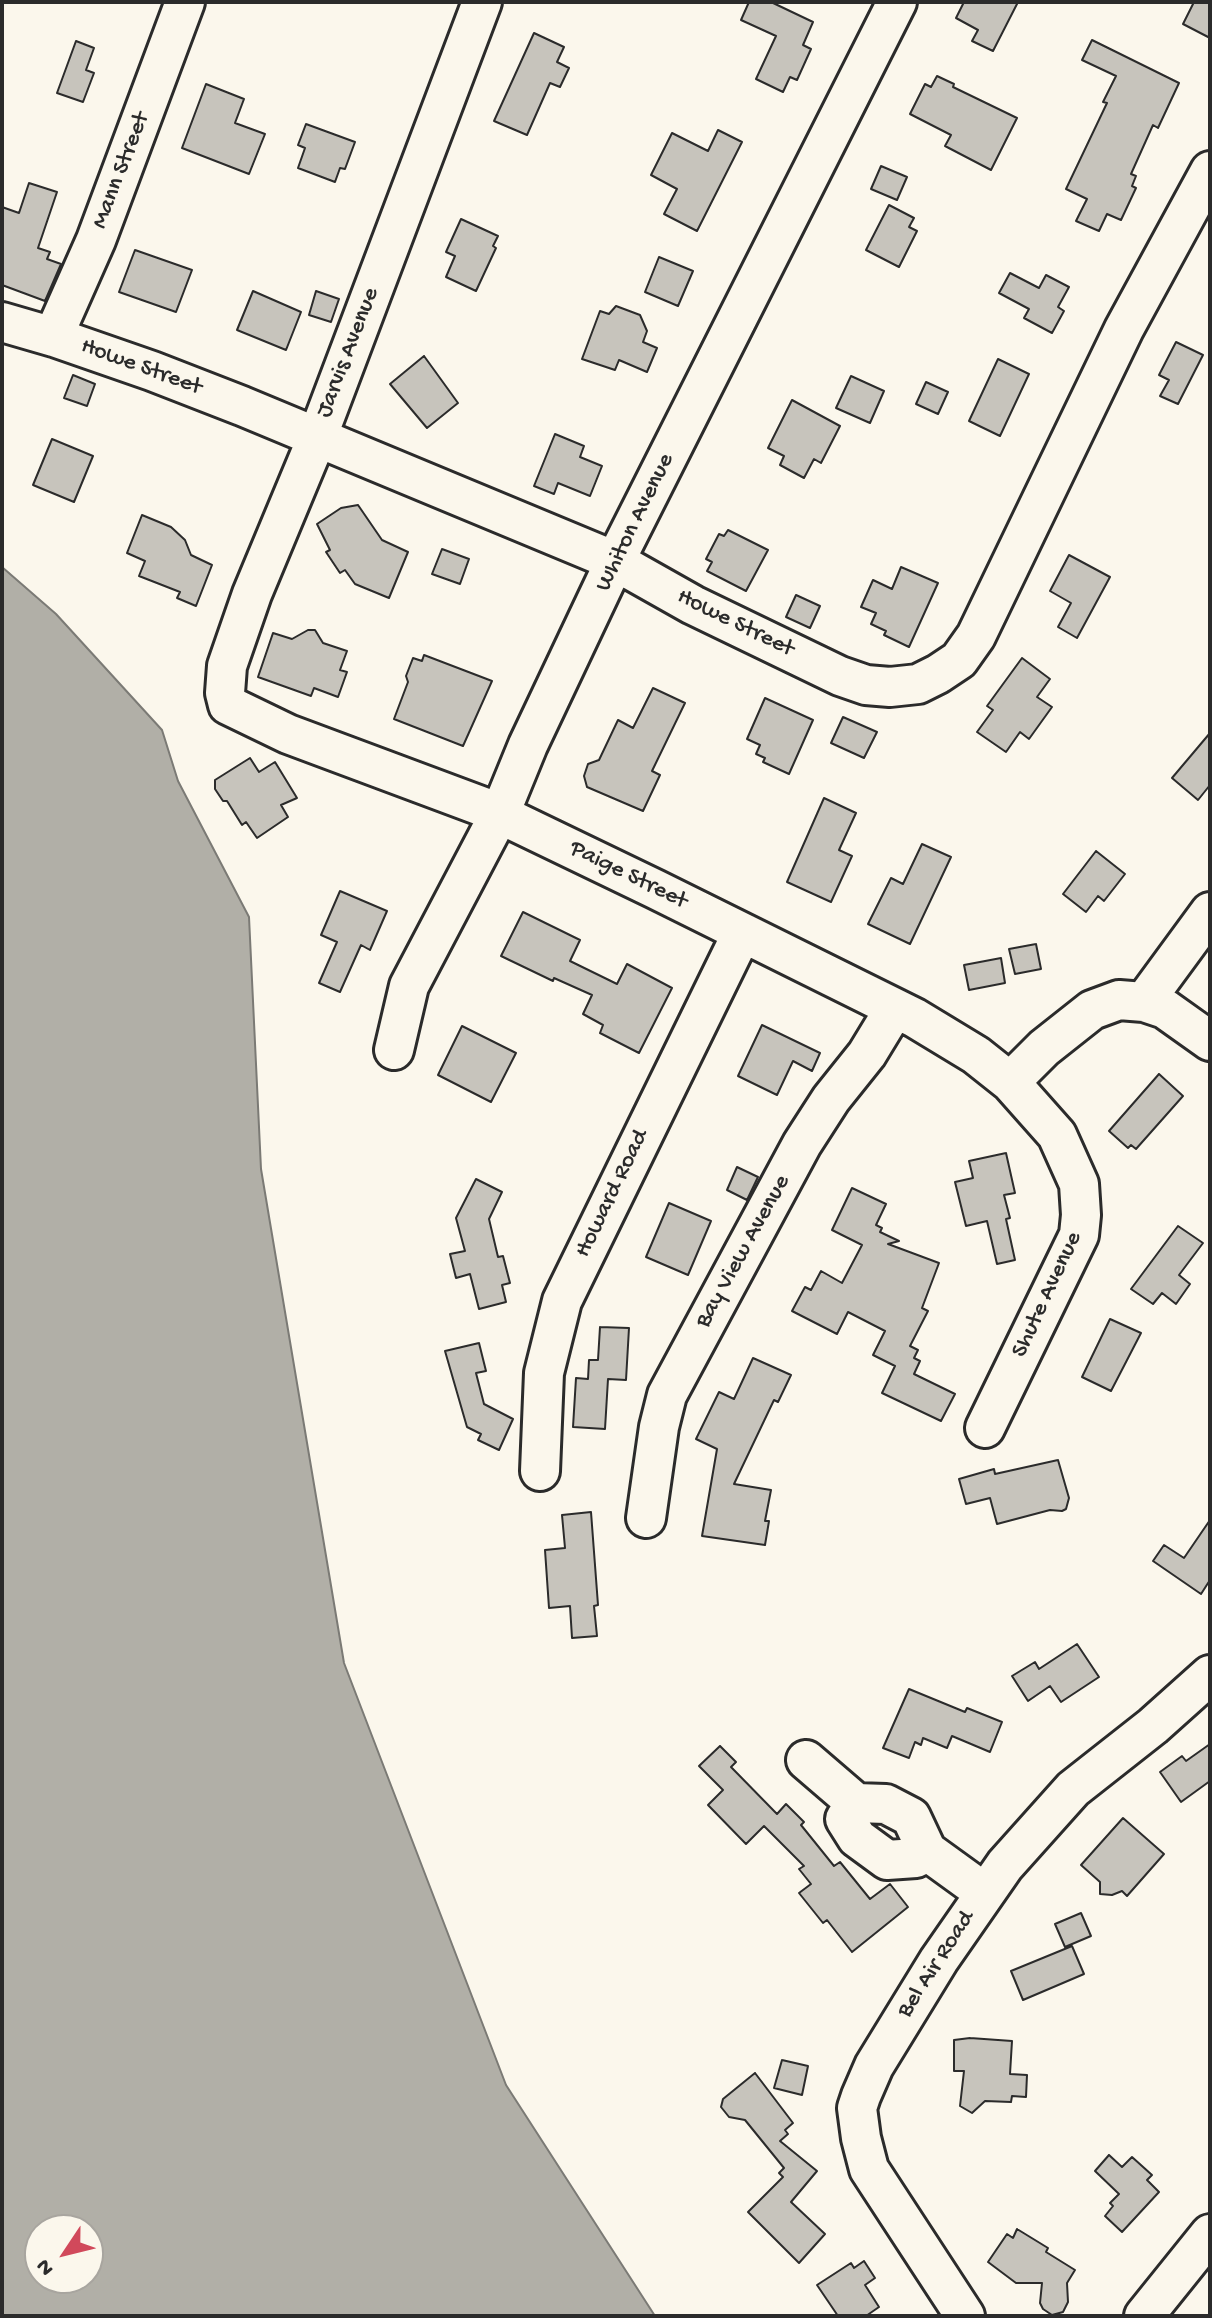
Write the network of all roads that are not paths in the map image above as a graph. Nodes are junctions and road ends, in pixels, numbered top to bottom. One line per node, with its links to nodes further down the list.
1 (185, 2): 6 (street, Mann Street)
2 (482, 2): 7 (street, Jarvis Avenue)
3 (897, 2): 8 (street, Whiton Avenue)
4 (1210, 171): 8 (street, Howe Street)
5 (2, 322): 6 (street, Howe Street)
6 (53, 337): 7 (street, Howe Street)
7 (317, 438): 8 (street, Howe Street); 9 (street, Jarvis Avenue)
8 (615, 561): 10 (street, Whiton Avenue)
9 (228, 705): 10 (street, Paige Street)
10 (499, 814): 12 (street, Paige Street); 16 (street, Whiton Avenue)
11 (1210, 912): 13 (street)
12 (742, 933): 14 (street, Paige Street); 19 (street, Howard Road)
13 (1144, 1002): 15 (street); 17 (street)
14 (895, 1008): 17 (street, Paige Street); 20 (street, Bay View Avenue)
15 (1210, 1041)
16 (394, 1050)
17 (1010, 1082): 18 (street, Shute Avenue)
18 (985, 1428)
19 (540, 1471)
20 (646, 1518)
21 (1210, 1675): 23 (street, Bel Air Road)
22 (806, 1760): 23 (street)
23 (985, 1893): 25 (street, Bel Air Road)
24 (1210, 2234): 26 (street)
25 (965, 2316)
26 (1144, 2316)

